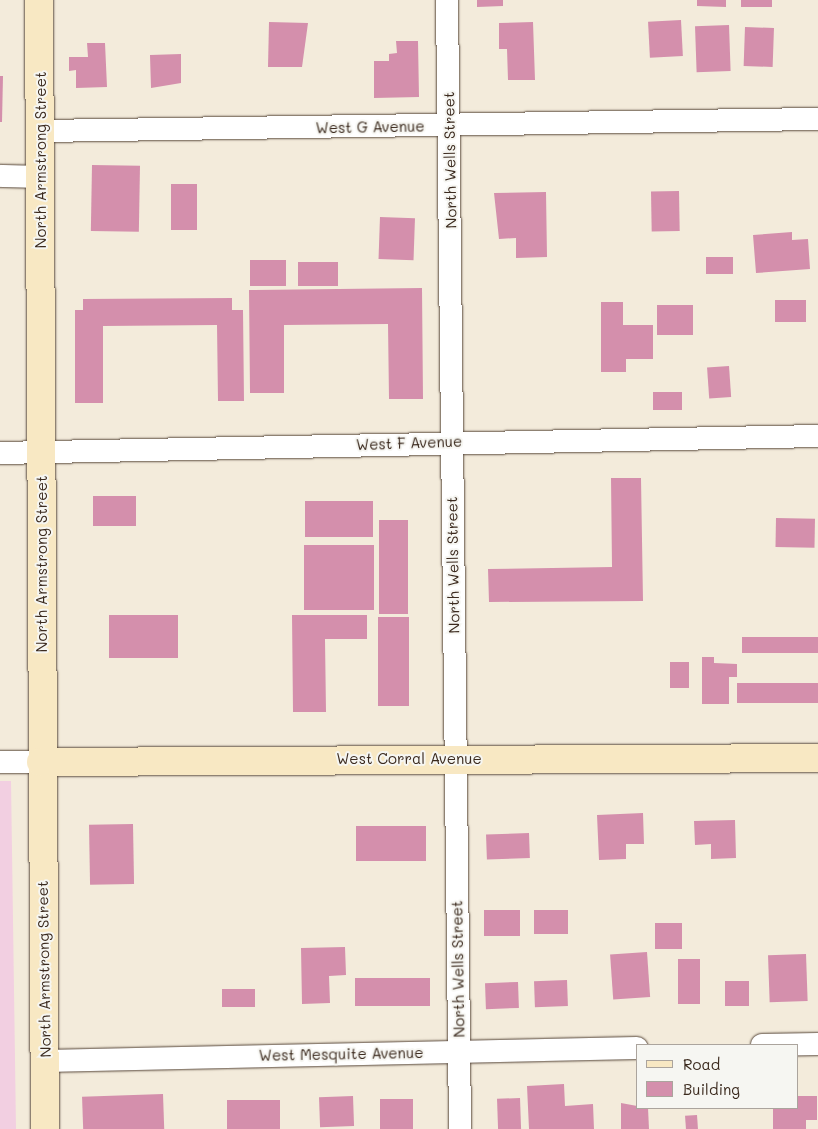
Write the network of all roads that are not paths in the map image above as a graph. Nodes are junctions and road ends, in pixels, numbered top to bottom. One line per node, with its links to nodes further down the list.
1 (39, 0): 5 (main road, North Armstrong Street)
2 (447, 0): 4 (street, North Wells Street)
3 (818, 119): 4 (street, West G Avenue)
4 (450, 126): 5 (street, West G Avenue); 9 (street, North Wells Street)
5 (42, 131): 7 (main road, North Armstrong Street)
6 (0, 176): 7 (street)
7 (40, 177): 11 (main road, North Armstrong Street)
8 (818, 436): 9 (street, West F Avenue)
9 (452, 442): 11 (street, West F Avenue); 13 (street, North Wells Street)
10 (0, 453): 11 (street, West F Avenue)
11 (42, 454): 15 (main road, North Armstrong Street)
12 (818, 758): 13 (main road, West Corral Avenue)
13 (454, 759): 15 (main road, West Corral Avenue); 19 (street, North Wells Street)
14 (0, 762): 15 (street, West Corral Avenue)
15 (41, 762): 20 (main road, North Armstrong Street)
16 (798, 1044): 17 (street)
17 (818, 1044)
18 (636, 1048): 19 (street, West Mesquite Avenue)
19 (459, 1051): 20 (street, West Mesquite Avenue); 22 (street, North Wells Street)
20 (45, 1061): 21 (main road, North Armstrong Street)
21 (45, 1129)
22 (460, 1129)

